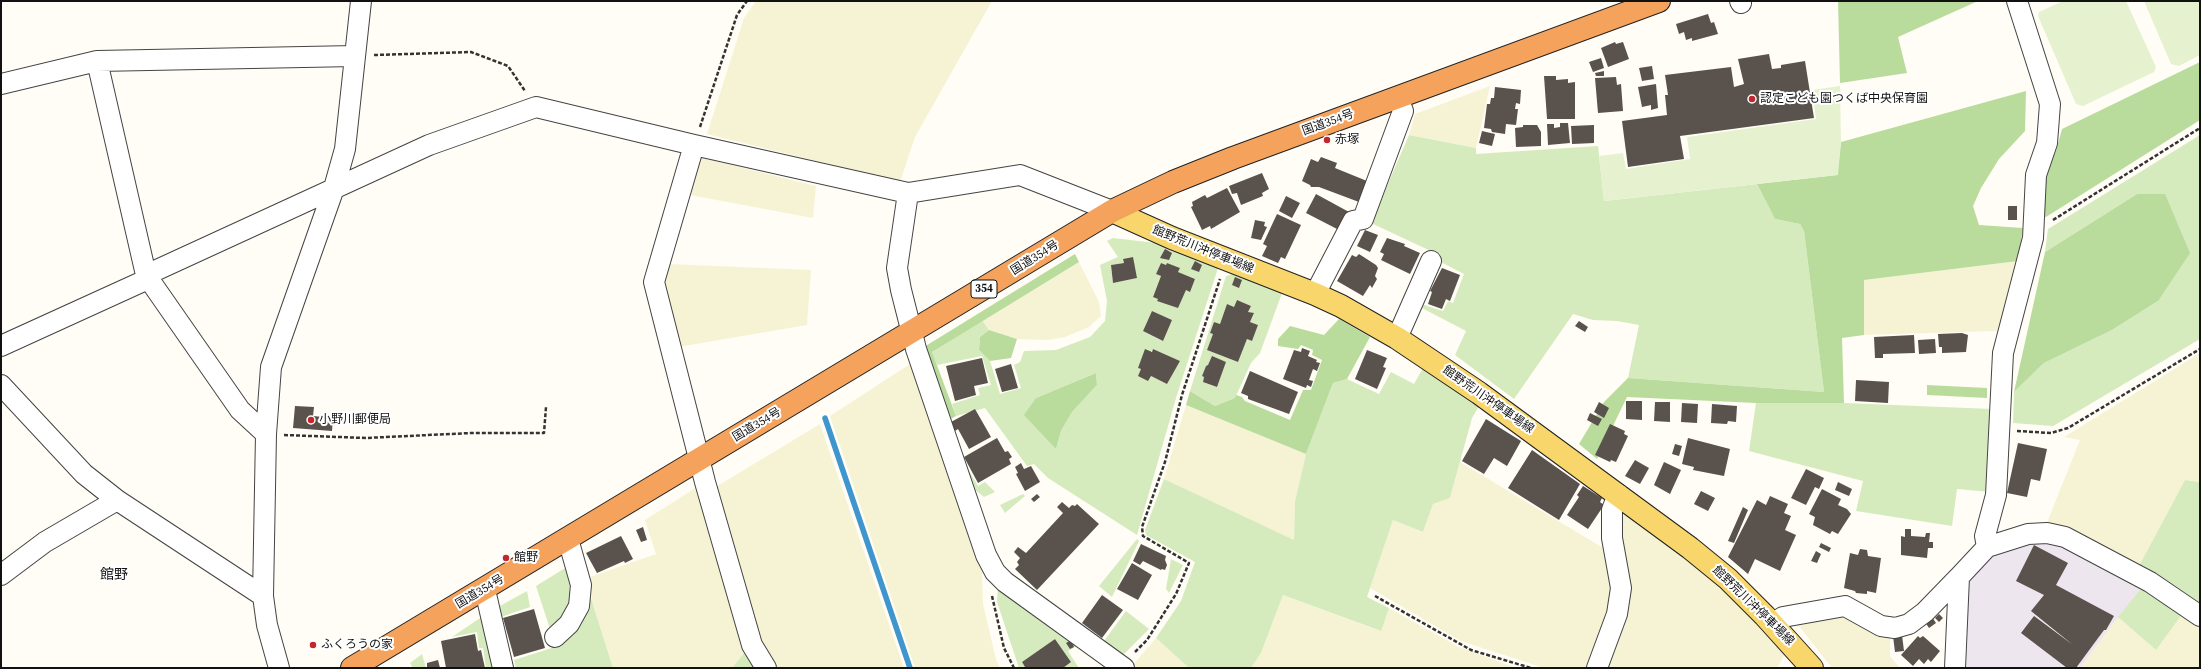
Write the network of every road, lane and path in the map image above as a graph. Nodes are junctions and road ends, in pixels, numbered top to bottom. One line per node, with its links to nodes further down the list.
1 (361, 1): 5 (street)
2 (747, 1): 11 (path)
3 (1659, 1): 8 (highway, 国道354号 / 354)
4 (2017, 1): 15 (street)
5 (355, 56): 6 (street); 9 (path); 12 (street)
6 (97, 61): 7 (street); 18 (street)
7 (1, 84)
8 (1398, 97): 14 (highway, 国道354号 / 354); 19 (street)
9 (536, 107): 11 (street); 12 (street)
10 (2200, 128): 15 (path)
11 (694, 145): 13 (street); 28 (street)
12 (334, 188): 18 (street); 27 (street)
13 (908, 193): 14 (street); 20 (street)
14 (1112, 211): 16 (main road, 館野荒川沖停車場線); 20 (highway, 国道354号 / 354)
15 (2033, 232): 26 (street)
16 (1226, 259): 19 (main road, 館野荒川沖停車場線); 42 (path)
17 (1431, 261): 21 (street)
18 (147, 277): 22 (street); 27 (street)
19 (1315, 294): 21 (main road, 館野荒川沖停車場線)
20 (913, 333): 28 (highway, 国道354号 / 354); 33 (street)
21 (1397, 338): 29 (main road, 館野荒川沖停車場線)
22 (1, 346)
23 (2200, 349): 26 (path)
24 (1, 385): 30 (street)
25 (546, 407): 27 (path)
26 (2000, 427): 32 (street)
27 (266, 434): 37 (street)
28 (699, 459): 31 (highway, 国道354号 / 354); 46 (street)
29 (1618, 494): 40 (main road, 館野荒川沖停車場線); 49 (street)
30 (116, 500): 34 (street); 37 (street)
31 (568, 539): 36 (highway, 国道354号 / 354); 41 (street)
32 (1988, 547): 35 (street); 39 (street)
33 (995, 572): 42 (street); 47 (path)
34 (1, 575)
35 (1959, 577): 40 (street); 51 (street)
36 (485, 590): 44 (highway, 国道354号 / 354); 45 (street)
37 (263, 596): 43 (street)
38 (1375, 596): 48 (path)
39 (2200, 616)
40 (1772, 624): 50 (main road, 館野荒川沖停車場線)
41 (555, 637)
42 (1123, 666)
43 (279, 668)
44 (352, 668)
45 (503, 668)
46 (766, 668)
47 (1014, 668)
48 (1531, 668)
49 (1597, 668)
50 (1812, 668)
51 (1955, 668)

